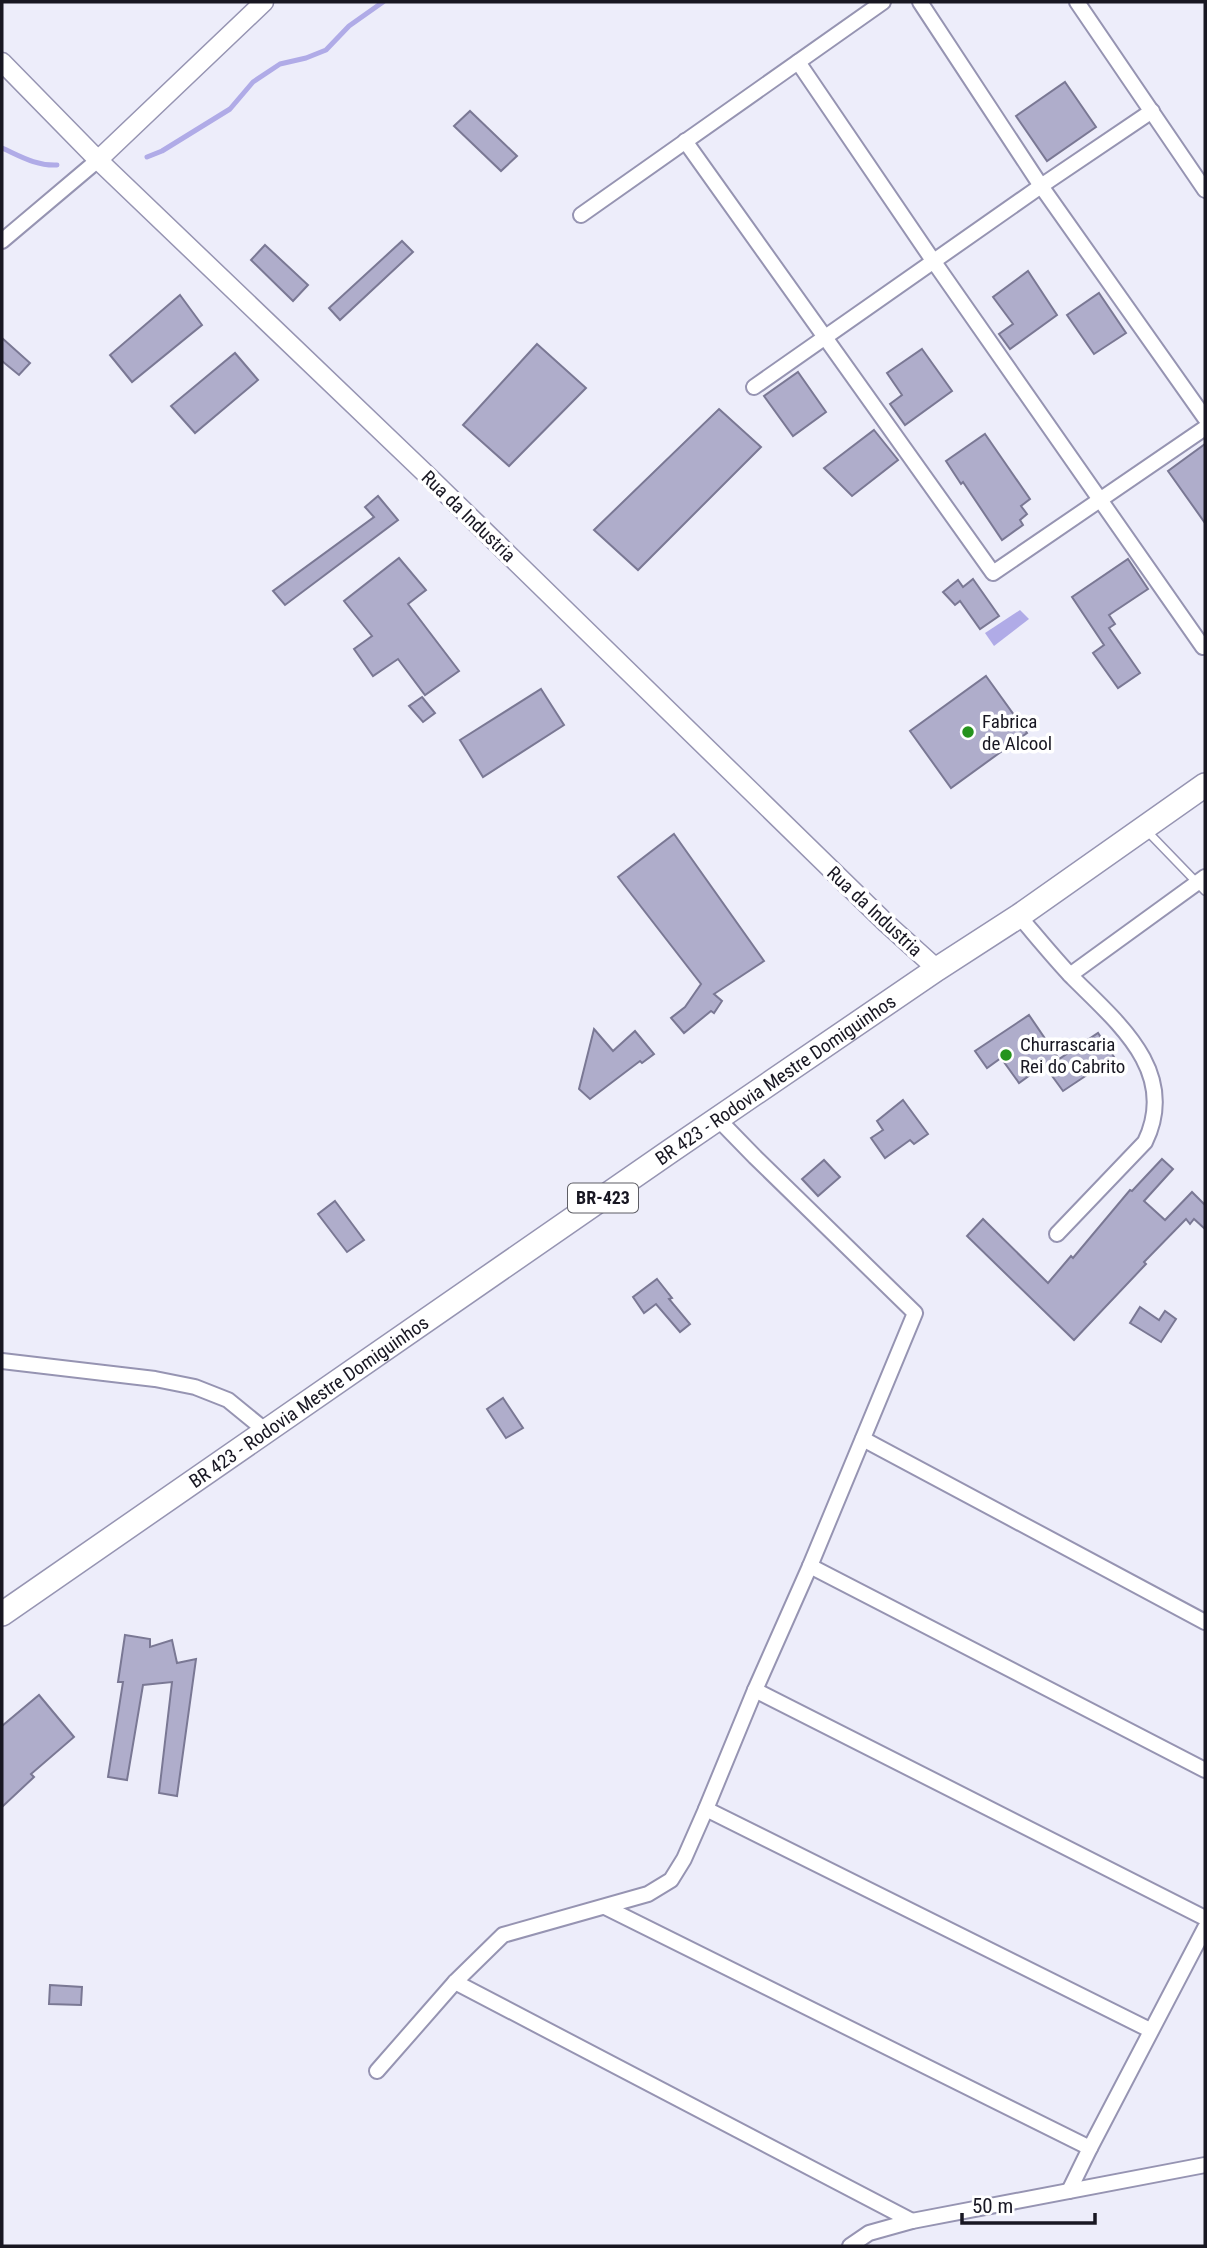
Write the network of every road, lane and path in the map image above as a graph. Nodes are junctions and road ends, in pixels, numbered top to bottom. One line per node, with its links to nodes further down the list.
1 (264, 2): 9 (street)
2 (883, 2): 6 (street)
3 (920, 2): 10 (street)
4 (1077, 2): 7 (street)
5 (2, 62): 9 (street, Rua da Industria)
6 (798, 62): 8 (street); 14 (street)
7 (1152, 111): 10 (street); 11 (street)
8 (685, 141): 12 (street); 15 (street)
9 (98, 160): 13 (street); 25 (street, Rua da Industria)
10 (1041, 186): 14 (street); 17 (street)
11 (1205, 191)
12 (581, 215)
13 (2, 241)
14 (934, 262): 15 (street); 19 (street)
15 (826, 336): 16 (street); 19 (street)
16 (754, 387)
17 (1205, 418)
18 (1205, 428): 19 (street)
19 (1100, 501): 20 (street)
20 (1205, 646)
21 (1205, 785): 22 (main road, BR 423 - Rodovia Mestre Domiguinhos / BR-423)
22 (1144, 828): 23 (lane); 24 (main road, BR 423 - Rodovia Mestre Domiguinhos / BR-423)
23 (1202, 884): 26 (street)
24 (1019, 916): 25 (main road, BR 423 - Rodovia Mestre Domiguinhos / BR-423); 26 (street)
25 (937, 970): 27 (main road, BR 423 - Rodovia Mestre Domiguinhos / BR-423)
26 (1070, 975): 28 (street)
27 (718, 1119): 30 (main road, BR 423 - Rodovia Mestre Domiguinhos / BR-423); 31 (street)
28 (1057, 1234)
29 (2, 1361): 30 (street)
30 (266, 1431): 33 (main road, BR 423 - Rodovia Mestre Domiguinhos / BR-423)
31 (863, 1438): 32 (street); 34 (street)
32 (810, 1566): 35 (street); 36 (street)
33 (2, 1614)
34 (1205, 1622)
35 (755, 1690): 37 (street); 39 (street)
36 (1205, 1770)
37 (706, 1809): 38 (street); 42 (street)
38 (605, 1907): 41 (street); 44 (street)
39 (1205, 1918)
40 (1205, 1928): 42 (street)
41 (456, 1982): 43 (street); 47 (street)
42 (1150, 2030): 44 (street)
43 (377, 2071)
44 (1090, 2148): 46 (street)
45 (1205, 2165): 46 (street)
46 (1069, 2191): 47 (street)
47 (912, 2221): 48 (street)
48 (850, 2246)

